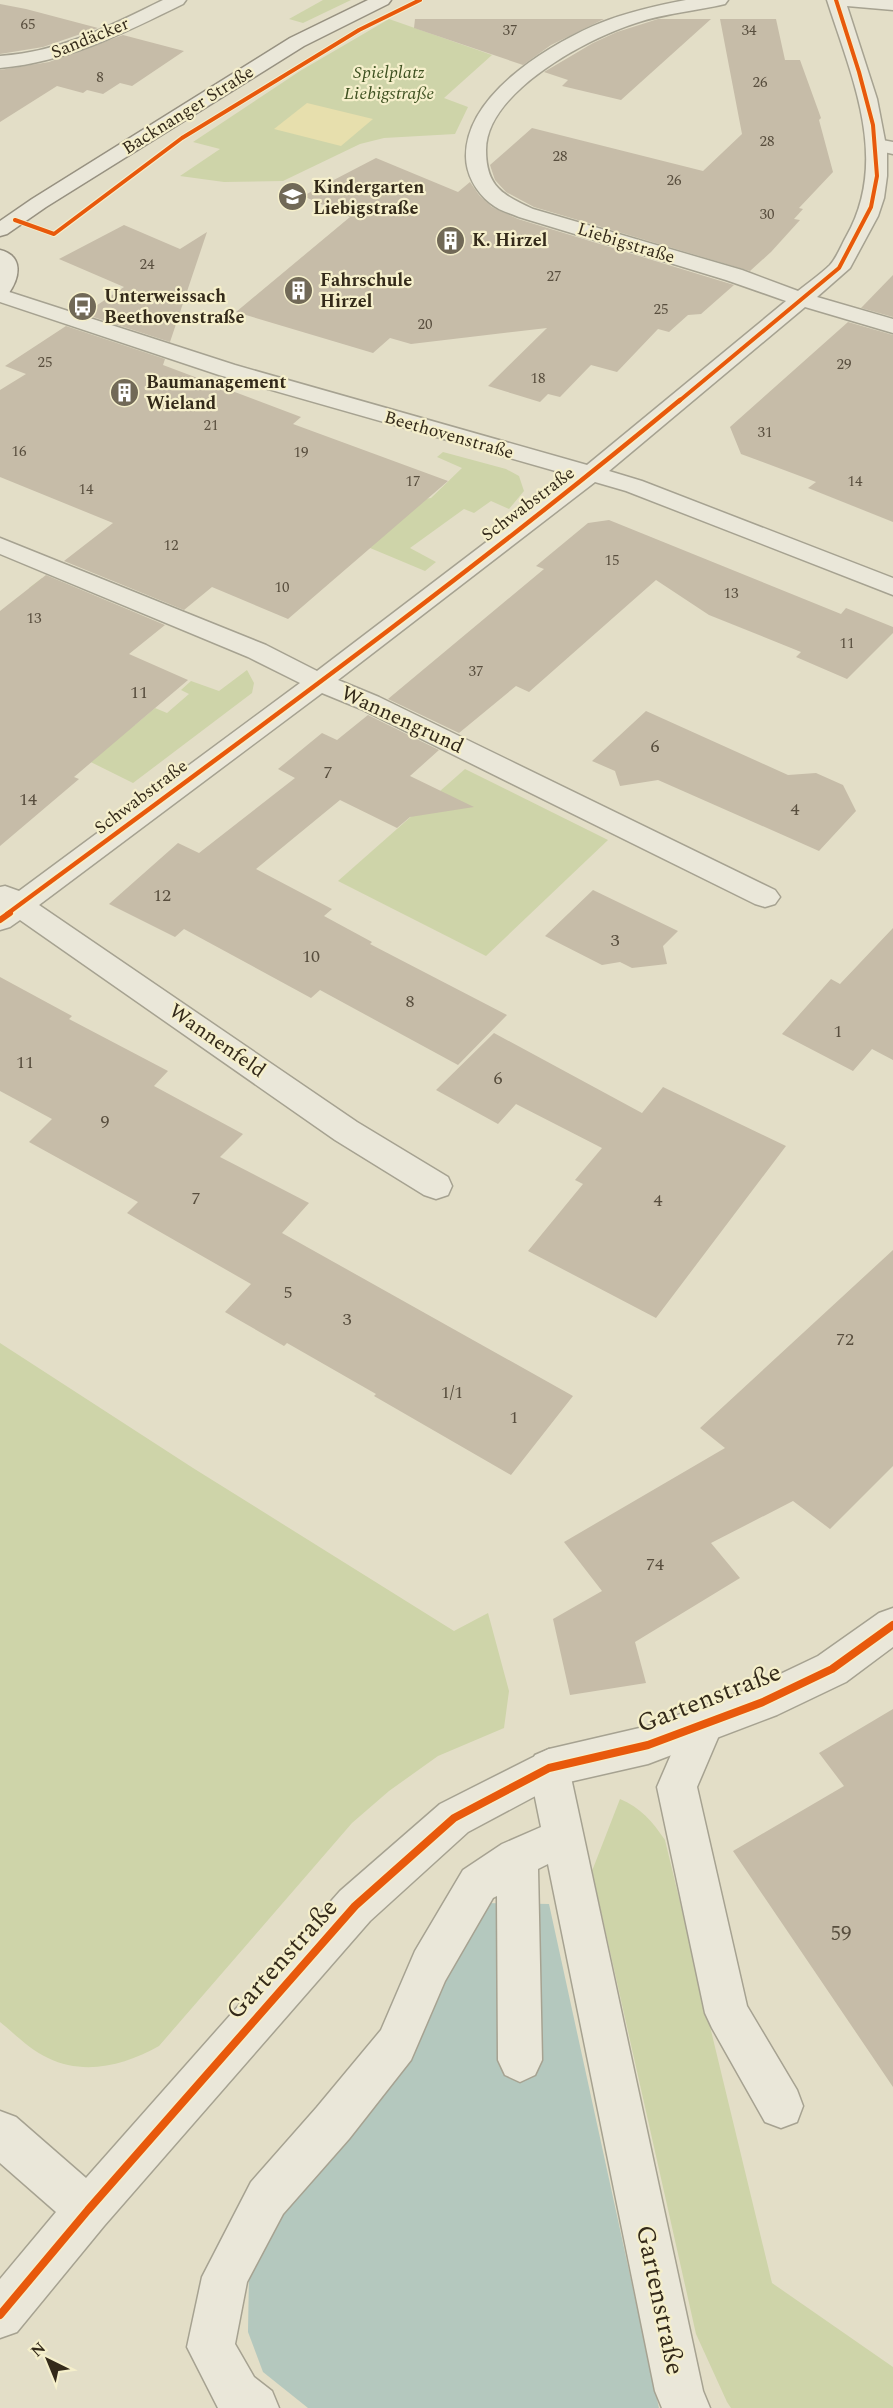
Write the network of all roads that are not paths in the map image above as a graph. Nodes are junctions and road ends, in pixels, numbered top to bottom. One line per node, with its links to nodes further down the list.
1 (177, 0): 6 (street, Sandäcker)
2 (382, 0): 8 (street, Backnanger Straße)
3 (719, 0): 12 (street, Liebigstraße)
4 (839, 0): 5 (street); 7 (street, Schwabstraße)
5 (893, 5)
6 (0, 62)
7 (885, 147): 12 (street, Schwabstraße)
8 (0, 230)
9 (0, 256): 10 (street)
10 (0, 288)
11 (0, 295): 14 (street, Beethovenstraße)
12 (801, 298): 13 (street, Liebigstraße); 14 (street, Schwabstraße)
13 (893, 326)
14 (590, 475): 16 (street, Beethovenstraße); 17 (street, Schwabstraße)
15 (0, 545): 17 (street, Wannengrund)
16 (893, 587)
17 (319, 682): 18 (street, Wannengrund); 19 (street, Schwabstraße)
18 (765, 897)
19 (7, 906): 20 (street, Wannenfeld)
20 (436, 1186)
21 (893, 1625): 22 (street, Gartenstraße)
22 (703, 1726): 23 (street, Gartenstraße); 27 (street)
23 (549, 1768): 24 (street, Gartenstraße); 29 (street, Gartenstraße)
24 (563, 1837): 25 (street); 32 (street, Gartenstraße)
25 (518, 1858): 26 (street); 31 (street)
26 (520, 2060)
27 (781, 2106)
28 (0, 2133): 29 (street)
29 (88, 2210): 30 (street, Gartenstraße)
30 (0, 2315)
31 (255, 2408)
32 (686, 2408)

